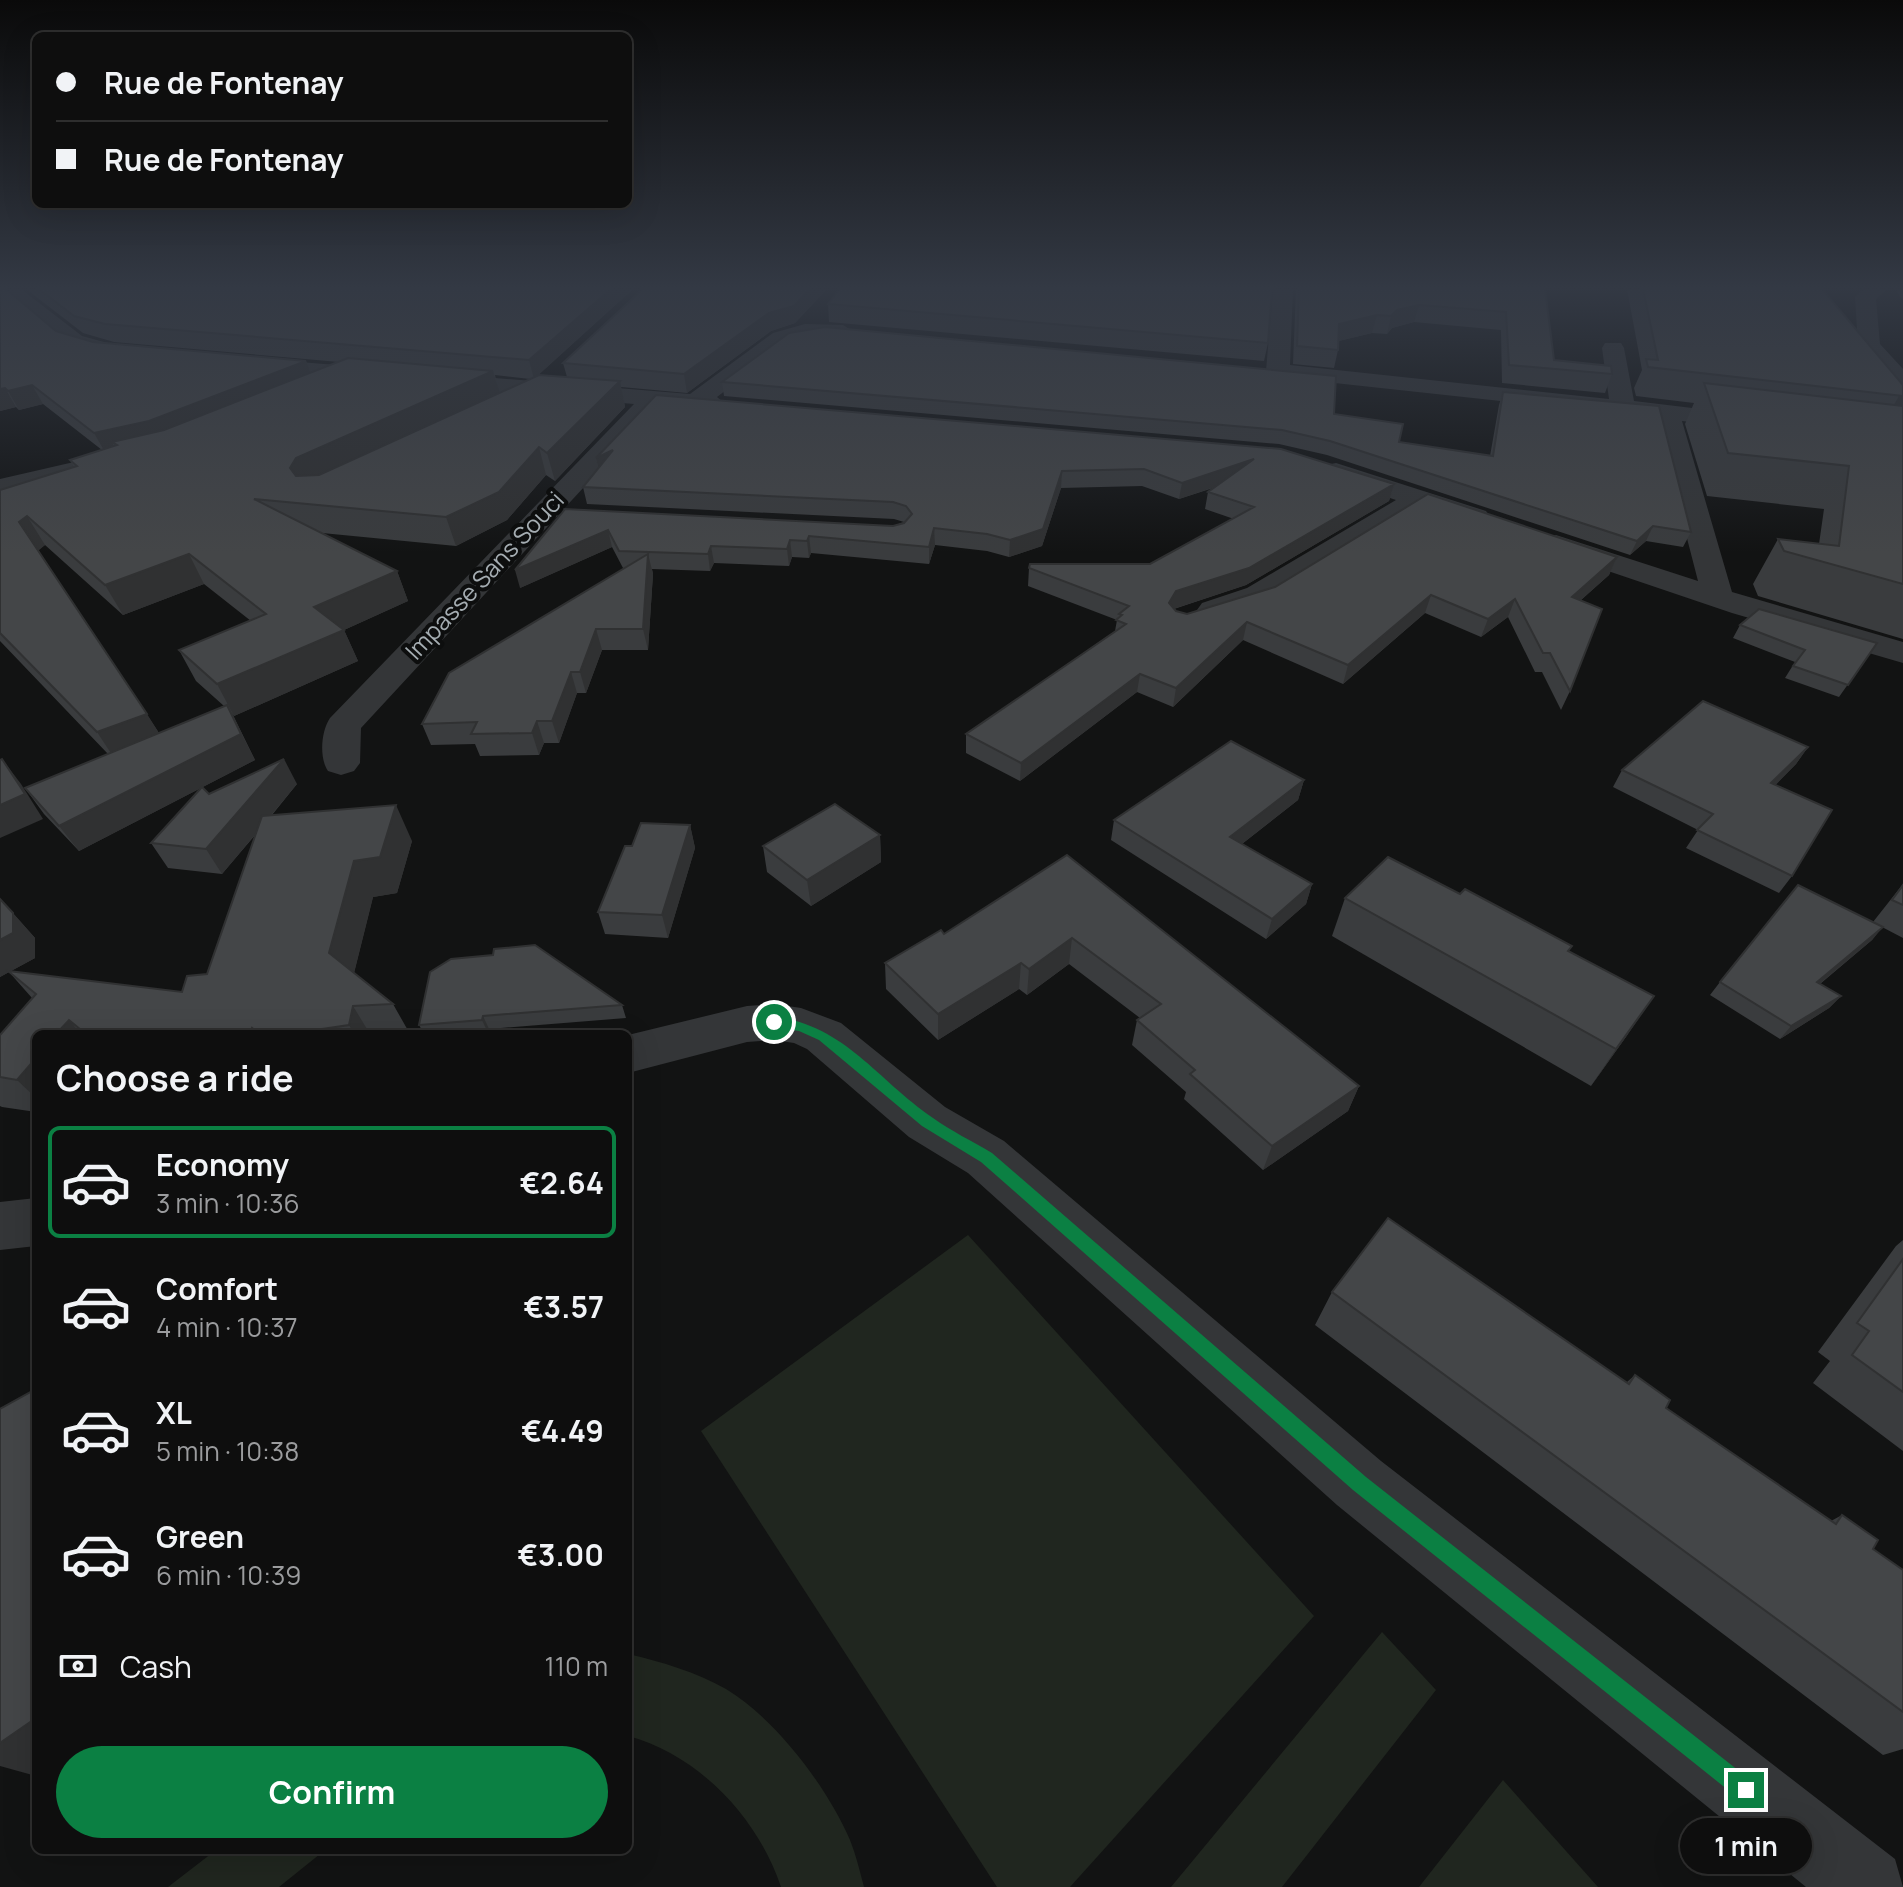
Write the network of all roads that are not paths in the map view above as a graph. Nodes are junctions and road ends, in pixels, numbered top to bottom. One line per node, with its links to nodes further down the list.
1 (349, 377): 8 (street)
2 (392, 377): 7 (street)
3 (555, 377): 7 (street)
4 (729, 377): 10 (street)
5 (1333, 377): 11 (street)
6 (1618, 377): 11 (street)
7 (541, 390): 9 (street); 13 (street)
8 (306, 394)
9 (652, 399): 10 (street); 20 (street, Impasse Sans Souci)
10 (695, 402): 12 (street)
11 (1622, 405): 14 (street)
12 (742, 406)
13 (499, 410)
14 (1666, 410): 15 (street); 24 (street)
15 (1774, 424)
16 (111, 462): 18 (street)
17 (1317, 464): 19 (street)
18 (0, 487)
19 (1419, 498): 22 (street); 25 (street)
20 (543, 513): 21 (street); 27 (street, Impasse Sans Souci)
21 (575, 515)
22 (1494, 523)
23 (1539, 538): 24 (street)
24 (1718, 597): 26 (street)
25 (1185, 619)
26 (1903, 653)
27 (341, 763)
28 (632, 1053): 31 (street)
29 (32, 1222): 30 (street)
30 (0, 1226)
31 (1867, 1887)

